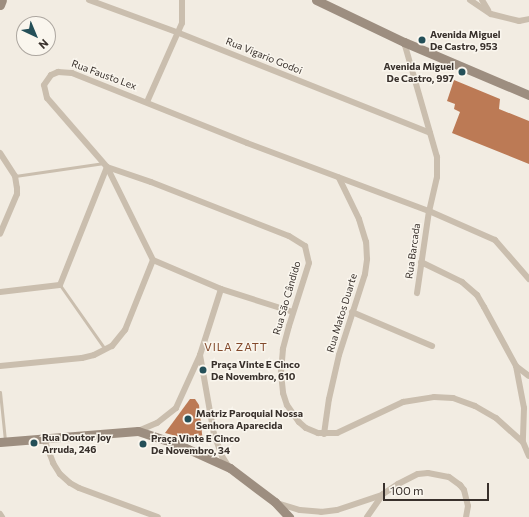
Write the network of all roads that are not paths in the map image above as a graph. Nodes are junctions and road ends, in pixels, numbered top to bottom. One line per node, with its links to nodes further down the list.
1 (2, 0): 7 (street)
2 (89, 0): 10 (street, Rua Vigario Godoi)
3 (182, 0): 10 (street)
4 (316, 0): 11 (street)
5 (470, 0): 8 (street)
6 (482, 0): 8 (street)
7 (0, 5)
8 (491, 14): 9 (street)
9 (529, 19)
10 (179, 33): 13 (street); 14 (street, Rua Vigario Godoi)
11 (404, 42): 12 (street); 14 (street, Rua Barcada)
12 (528, 92)
13 (147, 102): 16 (street, Rua Fausto Lex); 18 (street, Rua Fausto Lex)
14 (430, 133): 19 (street, Rua Barcada)
15 (0, 153): 17 (street)
16 (106, 165): 17 (lane); 21 (street, Rua Fausto Lex); 24 (street); 28 (street, Rua São Cândido)
17 (15, 176): 20 (street)
18 (339, 178): 19 (street, Rua Fausto Lex); 29 (street, Rua Matos Duarte)
19 (428, 211): 22 (street, Rua Barcada); 23 (street, Rua Fausto Lex)
20 (0, 234)
21 (153, 260): 25 (street); 31 (street)
22 (421, 262): 27 (street, Rua Barcada); 34 (street)
23 (529, 279)
24 (60, 285): 26 (street); 31 (lane)
25 (221, 289): 28 (street); 32 (street)
26 (0, 292)
27 (417, 293)
28 (293, 312): 38 (street, Rua São Cândido)
29 (352, 312): 30 (street); 38 (street, Rua Matos Duarte)
30 (432, 346)
31 (106, 351): 33 (street)
32 (200, 356): 37 (street); 43 (street)
33 (0, 366)
34 (516, 366): 35 (street); 41 (street)
35 (529, 376)
36 (0, 392): 40 (lane)
37 (138, 431): 39 (street); 43 (street)
38 (324, 434): 41 (street)
39 (44, 439): 40 (street); 48 (street)
40 (3, 442)
41 (523, 442): 42 (street)
42 (529, 456)
43 (230, 468): 45 (street)
44 (384, 494): 45 (street); 50 (street); 51 (street)
45 (275, 502): 49 (street)
46 (0, 514): 47 (street)
47 (2, 517)
48 (158, 517)
49 (289, 517)
50 (366, 517)
51 (466, 517)

